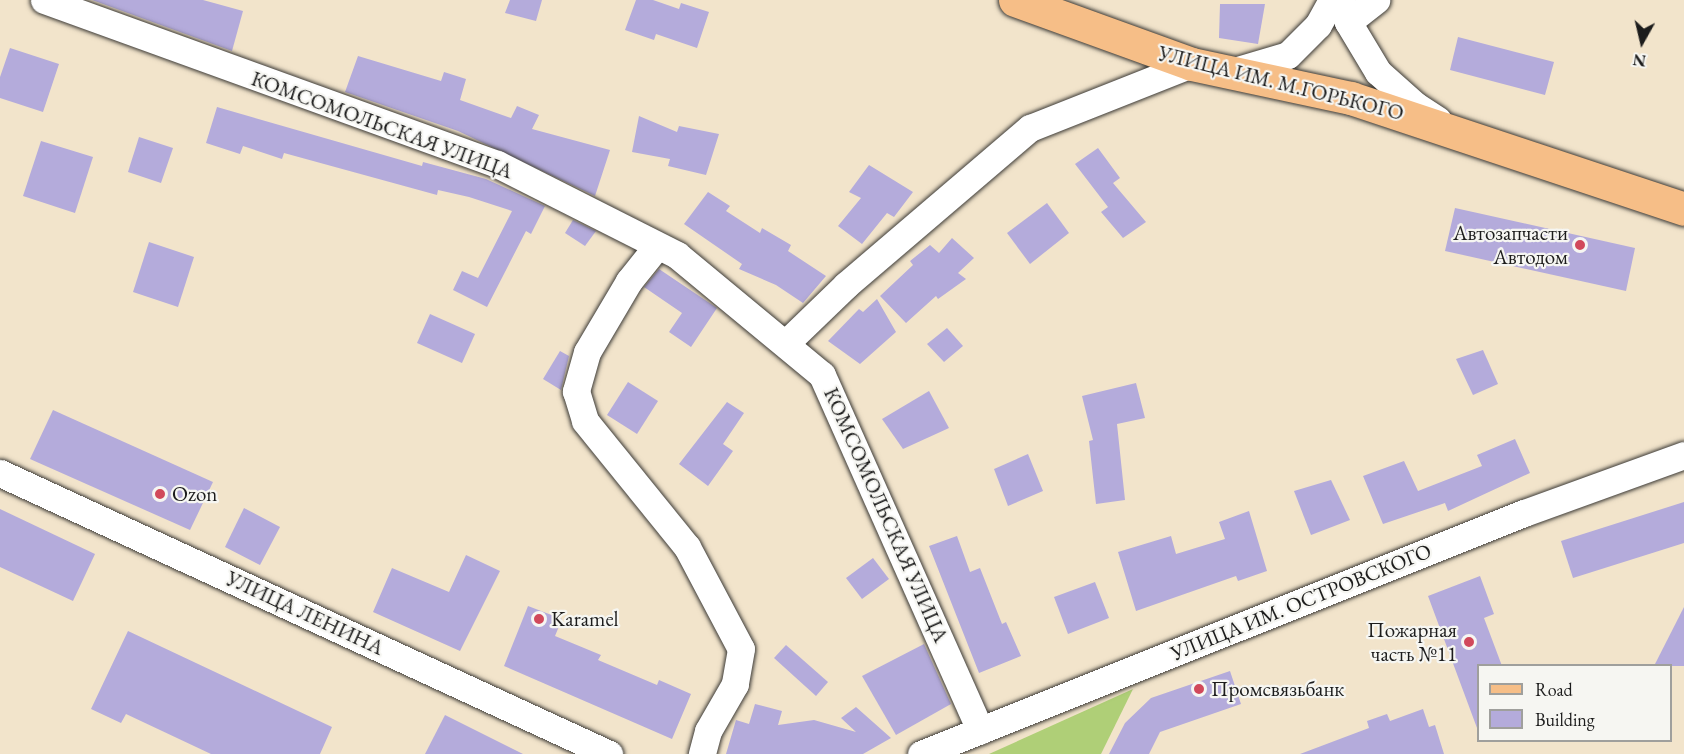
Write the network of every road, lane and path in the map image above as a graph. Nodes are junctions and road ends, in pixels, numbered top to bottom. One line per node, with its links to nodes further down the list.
1 (44, 0): 10 (street, КОМСОМОЛЬСКАЯ УЛИЦА)
2 (1015, 0): 6 (main road, УЛИЦА ИМ. М.ГОРЬКОГО)
3 (1332, 0): 7 (street)
4 (1376, 0): 5 (street)
5 (1344, 11): 8 (street)
6 (1192, 64): 7 (main road, УЛИЦА ИМ. М.ГОРЬКОГО); 11 (street)
7 (1224, 73): 8 (main road, УЛИЦА ИМ. М.ГОРЬКОГО)
8 (1456, 132): 9 (main road, УЛИЦА ИМ. М.ГОРЬКОГО)
9 (1684, 209)
10 (657, 246): 11 (street, КОМСОМОЛЬСКАЯ УЛИЦА); 16 (street)
11 (786, 343): 14 (street, КОМСОМОЛЬСКАЯ УЛИЦА)
12 (1684, 455): 14 (street, УЛИЦА ИМ. ОСТРОВСКОГО)
13 (0, 472): 15 (street, УЛИЦА ЛЕНИНА)
14 (980, 730): 17 (street, УЛИЦА ИМ. ОСТРОВСКОГО)
15 (592, 751)
16 (702, 754)
17 (921, 754)

